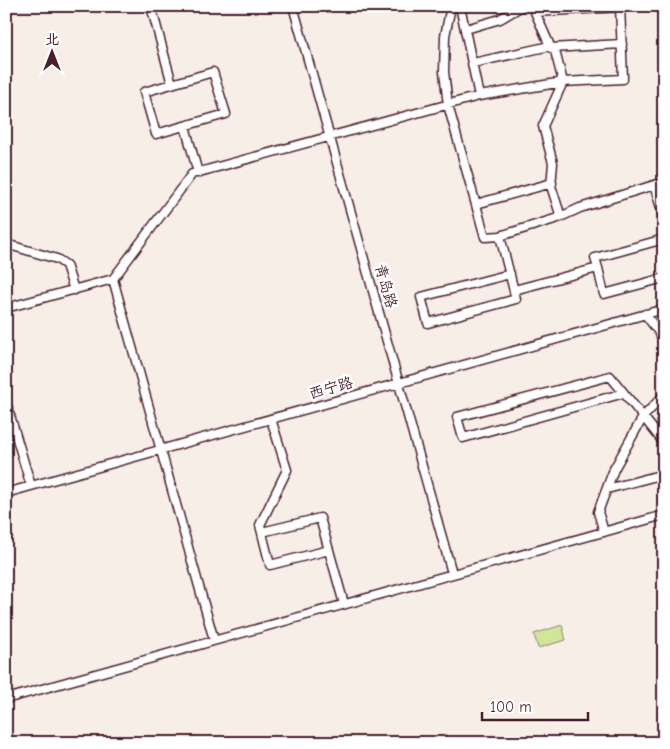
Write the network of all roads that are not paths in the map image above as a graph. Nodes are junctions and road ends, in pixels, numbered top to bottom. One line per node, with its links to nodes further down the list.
1 (151, 6): 15 (street)
2 (293, 6): 19 (street, 青岛路)
3 (451, 6): 17 (street)
4 (460, 6): 9 (street)
5 (522, 6): 9 (street)
6 (620, 6): 8 (street); 11 (street)
7 (662, 6): 10 (street)
8 (534, 9): 12 (street)
9 (466, 29): 13 (street)
10 (664, 41)
11 (622, 44): 12 (street); 14 (street)
12 (551, 47): 13 (street); 14 (street)
13 (473, 63): 16 (street)
14 (563, 82): 16 (street); 22 (street)
15 (172, 84): 18 (street); 18 (street)
16 (479, 96): 17 (street)
17 (448, 105): 19 (street); 24 (street)
18 (185, 126): 20 (street)
19 (330, 138): 20 (street); 40 (street, 青岛路)
20 (198, 173): 33 (street)
21 (664, 182): 23 (street)
22 (552, 183): 24 (street); 25 (street)
23 (654, 185): 25 (street); 26 (street)
24 (476, 204): 27 (street)
25 (561, 217): 27 (street)
26 (664, 218)
27 (500, 236): 31 (street)
28 (664, 239): 30 (street)
29 (6, 244): 34 (street)
30 (598, 268): 32 (street); 35 (street)
31 (510, 274): 35 (street); 35 (street)
32 (664, 278)
33 (113, 279): 34 (street); 47 (street)
34 (74, 290): 36 (street)
35 (514, 290)
36 (6, 308)
37 (664, 309): 38 (street, 西宁路)
38 (645, 314): 39 (street); 40 (street, 西宁路)
39 (664, 339)
40 (399, 383): 45 (street, 西宁路); 56 (street, 青岛路)
41 (624, 393): 41 (street); 44 (street)
42 (664, 395): 44 (street)
43 (6, 402): 49 (street)
44 (643, 417): 46 (street); 50 (street)
45 (271, 419): 47 (street, 西宁路); 53 (street)
46 (664, 443)
47 (161, 450): 49 (street, 西宁路); 58 (street)
48 (664, 474): 50 (street)
49 (31, 486): 51 (street, 西宁路)
50 (607, 489): 54 (street)
51 (6, 493)
52 (664, 516): 54 (street)
53 (262, 532): 55 (street); 55 (street)
54 (604, 532): 56 (street)
55 (329, 550): 57 (street)
56 (452, 573): 57 (street)
57 (344, 604): 58 (street)
58 (214, 640): 59 (street)
59 (6, 698)

